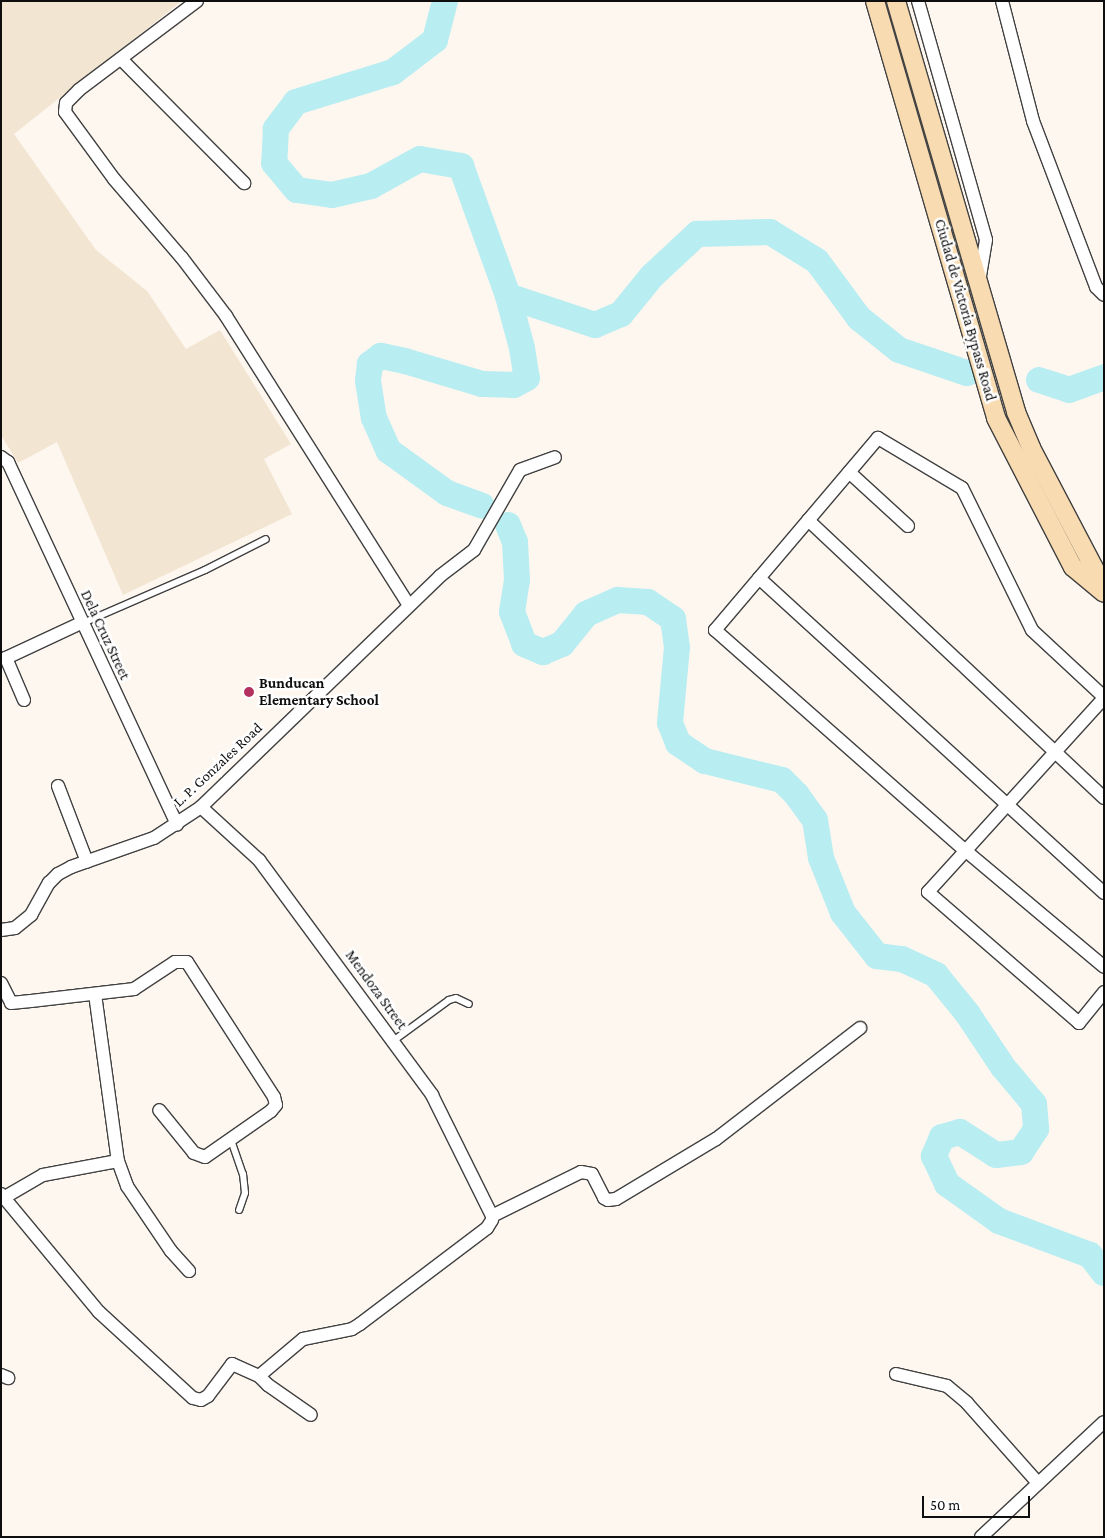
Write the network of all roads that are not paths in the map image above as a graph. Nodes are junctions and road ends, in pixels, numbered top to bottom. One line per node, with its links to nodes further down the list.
1 (197, 1): 6 (street)
2 (875, 1): 11 (main road, Ciudad de Victoria Bypass Road)
3 (896, 1): 8 (main road, Ciudad de Victoria Bypass Road)
4 (918, 1): 8 (street, Ciudad de Victoria Bypass Road)
5 (1002, 1): 9 (street)
6 (121, 59): 7 (street); 25 (street)
7 (244, 183)
8 (980, 282): 10 (main road, Ciudad de Victoria Bypass Road)
9 (1104, 295)
10 (994, 334): 11 (main road); 12 (main road, Ciudad de Victoria Bypass Road)
11 (974, 340): 13 (main road, Ciudad de Victoria Bypass Road)
12 (1016, 412): 13 (main road); 20 (main road, Ciudad de Victoria Bypass Road)
13 (996, 418): 24 (main road, Ciudad de Victoria Bypass Road)
14 (555, 457): 25 (street, L. P. Gonzales Road)
15 (3, 458): 26 (street, Dela Cruz Street)
16 (849, 472): 17 (street); 18 (street); 28 (street)
17 (808, 520): 22 (street); 30 (street)
18 (908, 526)
19 (266, 538): 26 (lane)
20 (1089, 556): 21 (lane); 23 (main road, Ciudad de Victoria Bypass Road)
21 (1104, 566)
22 (759, 578): 33 (street); 36 (street)
23 (1104, 587)
24 (1104, 593)
25 (409, 605): 34 (street, L. P. Gonzales Road)
26 (82, 623): 27 (street); 35 (street, Dela Cruz Street)
27 (4, 653): 29 (street)
28 (1104, 697): 30 (street)
29 (24, 700)
30 (1055, 752): 32 (street); 33 (street)
31 (58, 786): 37 (street)
32 (1104, 798)
33 (1007, 805): 36 (street); 38 (street)
34 (201, 807): 35 (street, L. P. Gonzales Road); 46 (street, Mendoza Street)
35 (176, 825): 37 (street, L. P. Gonzales Road)
36 (966, 851): 40 (street); 42 (street)
37 (87, 862): 39 (street, L. P. Gonzales Road)
38 (1104, 893)
39 (1, 930)
40 (1104, 966)
41 (1, 983): 43 (street)
42 (1104, 992)
43 (95, 994): 48 (street); 49 (street)
44 (469, 1004): 46 (lane)
45 (860, 1028): 52 (street)
46 (393, 1041): 52 (street, Mendoza Street)
47 (159, 1110): 48 (street)
48 (231, 1140): 51 (lane)
49 (118, 1161): 50 (street); 53 (street)
50 (3, 1196): 55 (street)
51 (239, 1210)
52 (492, 1216): 55 (street)
53 (189, 1271)
54 (896, 1374): 58 (street)
55 (259, 1376): 56 (street)
56 (312, 1415)
57 (1104, 1422): 58 (street)
58 (1038, 1484): 59 (street)
59 (981, 1537)

